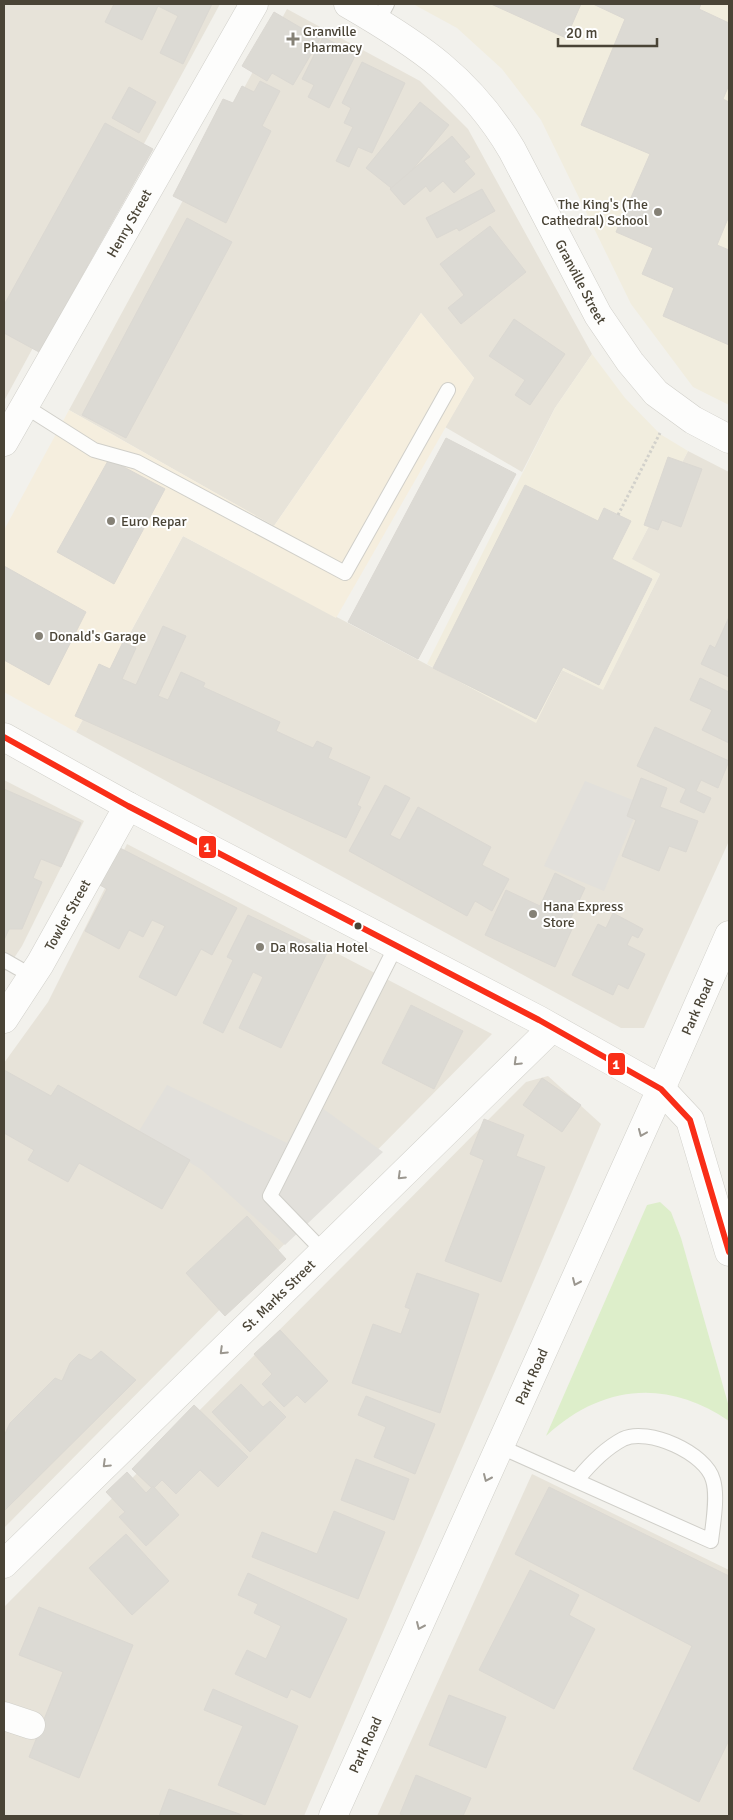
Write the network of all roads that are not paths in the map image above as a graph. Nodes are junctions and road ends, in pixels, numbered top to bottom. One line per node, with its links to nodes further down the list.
1 (254, 4): 5 (street, Henry Street)
2 (348, 4): 3 (street, Granville Street)
3 (383, 12): 6 (street, Granville Street)
4 (448, 390): 5 (lane)
5 (23, 405): 7 (street, Henry Street)
6 (729, 439)
7 (4, 442)
8 (4, 737): 9 (street)
9 (128, 806): 11 (street); 13 (street, Towler Street)
10 (729, 935): 16 (street, Park Road)
11 (396, 946): 15 (street); 17 (lane)
12 (4, 960): 13 (lane)
13 (32, 976): 14 (street, Towler Street)
14 (4, 1019)
15 (552, 1028): 16 (street); 17 (street, St. Marks Street, one-way to 17)
16 (661, 1089): 18 (street); 19 (street, Park Road, one-way to 19)
17 (324, 1252): 21 (street, St. Marks Street, one-way to 21)
18 (729, 1252)
19 (501, 1447): 20 (lane); 24 (street, Park Road, one-way to 24)
20 (577, 1480): 20 (lane)
21 (4, 1564)
22 (4, 1716): 23 (street)
23 (31, 1725)
24 (333, 1816)

